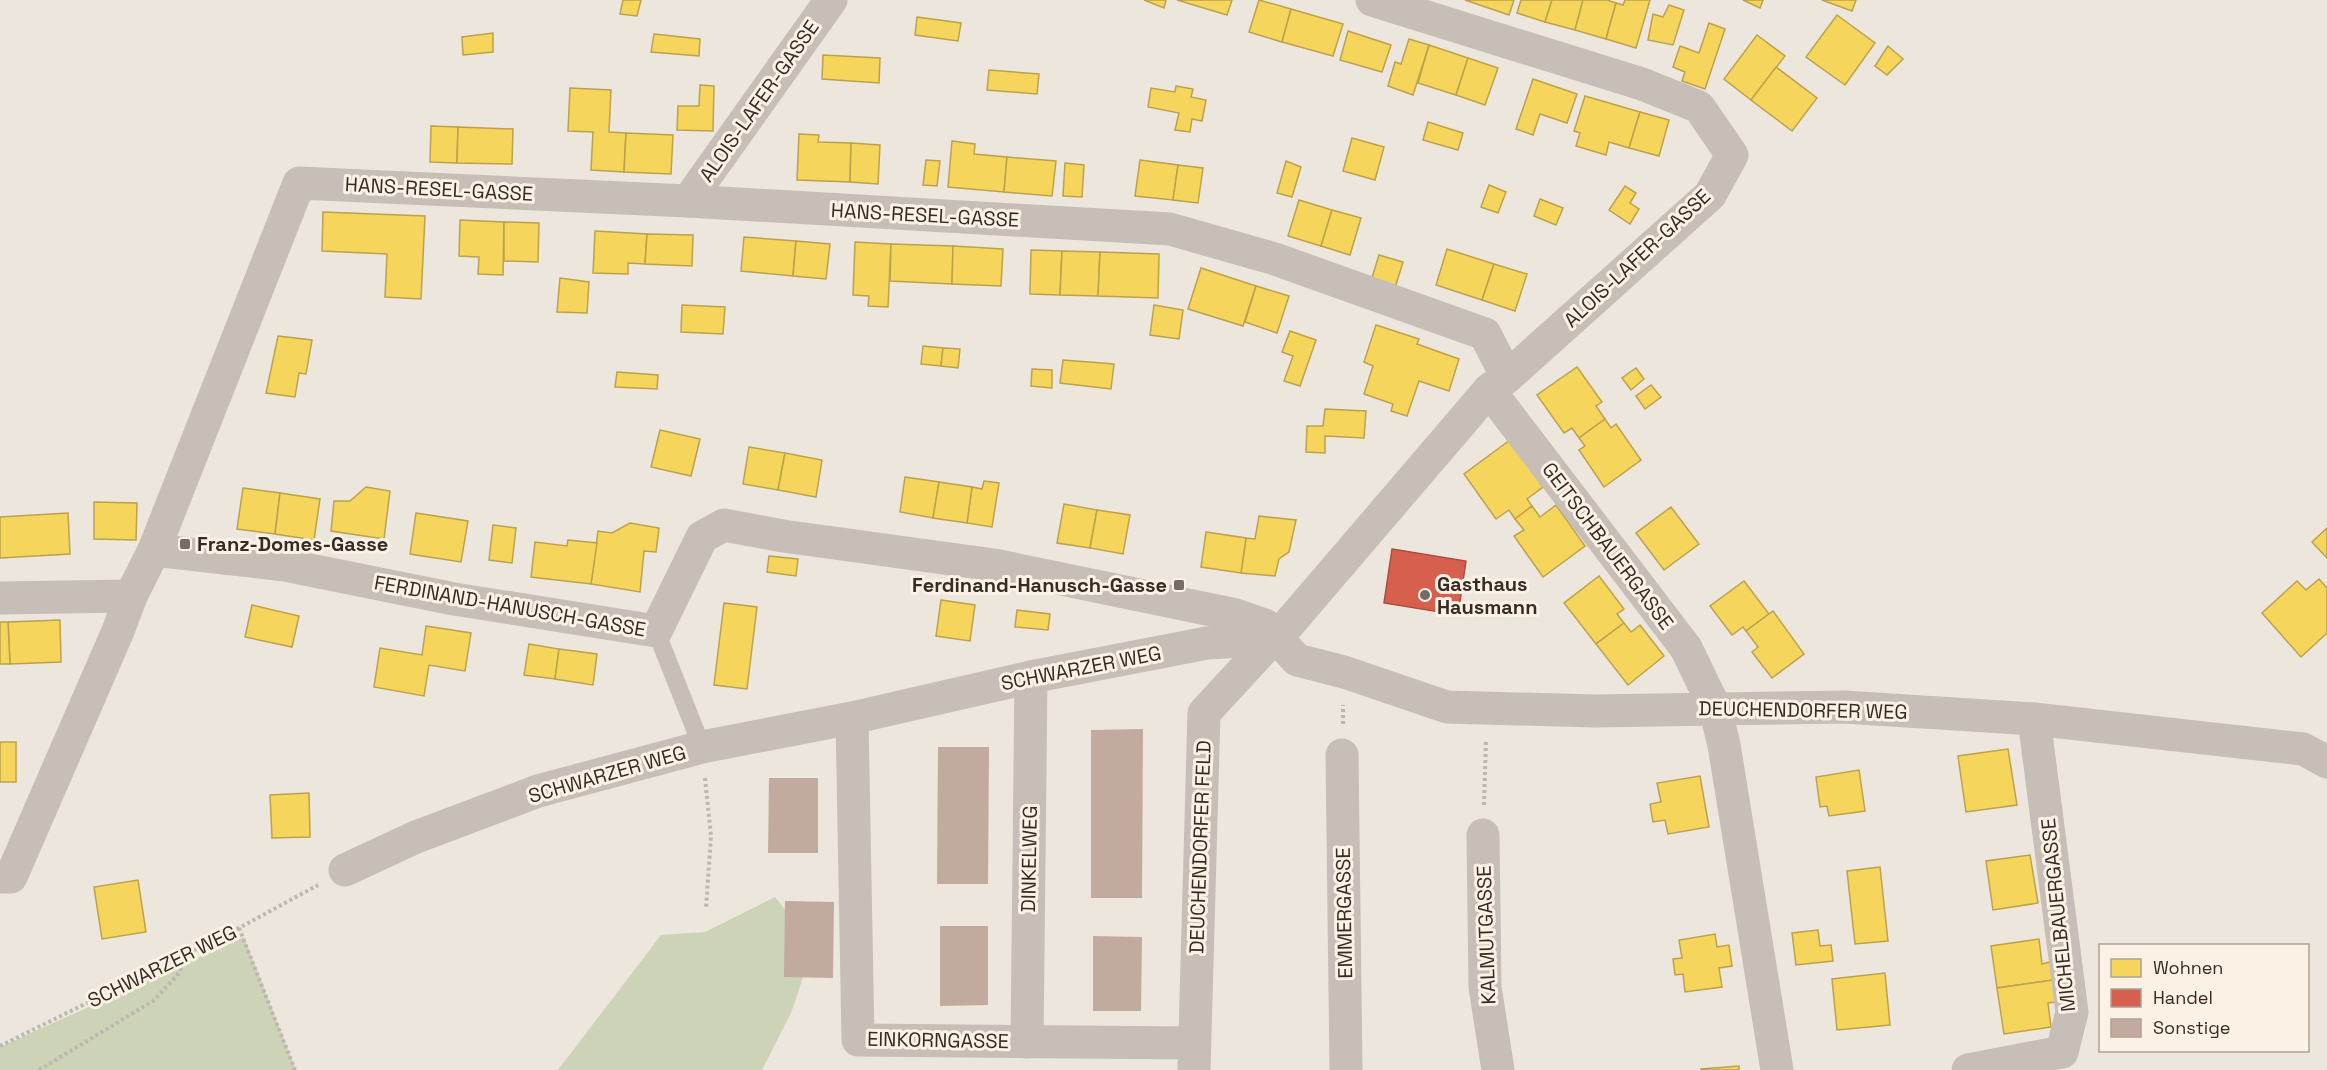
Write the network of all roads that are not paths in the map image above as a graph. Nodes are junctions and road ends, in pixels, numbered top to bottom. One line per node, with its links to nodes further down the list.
1 (831, 0): 3 (street, ALOIS-LAFER-GASSE)
2 (1372, 0): 4 (street, ALOIS-LAFER-GASSE)
3 (688, 201): 4 (street, HANS-RESEL-GASSE); 5 (street, HANS-RESEL-GASSE)
4 (1498, 384): 9 (street, ALOIS-LAFER-GASSE); 11 (street, GEITSCHBAUERGASSE)
5 (154, 550): 6 (street); 8 (street, FERDINAND-HANUSCH-GASSE)
6 (131, 596): 7 (street); 19 (street)
7 (0, 598)
8 (656, 631): 9 (street, FERDINAND-HANUSCH-GASSE); 14 (lane)
9 (1273, 638): 10 (street, SCHWARZER WEG); 11 (street, DEUCHENDORFER WEG); 21 (street, DEUCHENDORFER FELD)
10 (1030, 677): 12 (street, SCHWARZER WEG); 20 (street, DINKELWEG)
11 (1715, 708): 13 (street, DEUCHENDORFER WEG); 24 (street)
12 (852, 718): 14 (street, SCHWARZER WEG); 20 (street, EINKORNGASSE)
13 (2034, 718): 16 (street, DEUCHENDORFER WEG); 25 (street, MICHELBAUERGASSE)
14 (702, 747): 18 (street, SCHWARZER WEG)
15 (1342, 755): 22 (street, EMMERGASSE)
16 (2327, 762)
17 (1483, 835): 23 (street, KALMUTGASSE)
18 (345, 870)
19 (6, 877)
20 (1027, 1042): 21 (street, EINKORNGASSE)
21 (1194, 1057)
22 (1346, 1070)
23 (1498, 1070)
24 (1777, 1070)
25 (1968, 1070)

